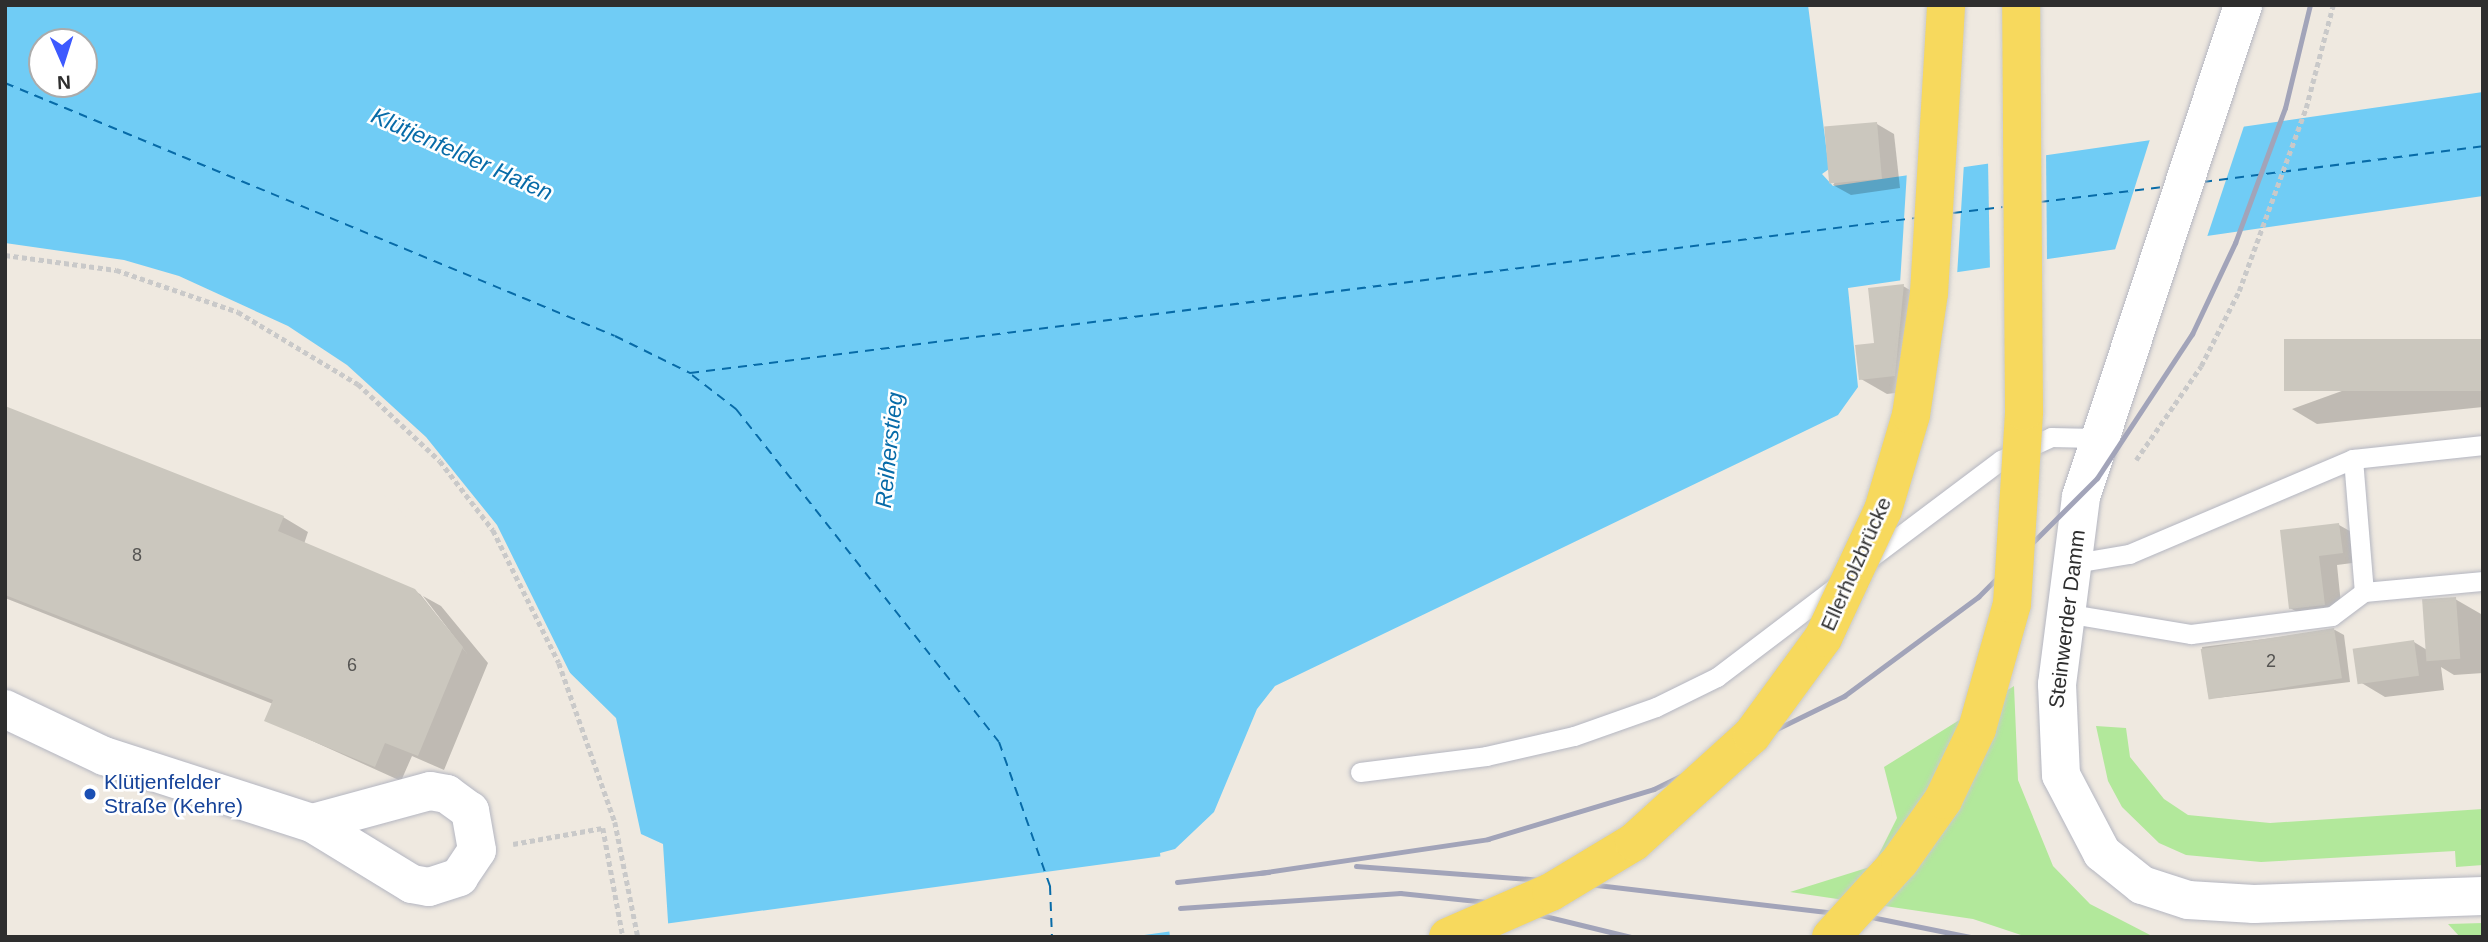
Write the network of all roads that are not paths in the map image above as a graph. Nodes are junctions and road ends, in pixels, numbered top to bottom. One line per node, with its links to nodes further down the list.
1 (1945, 5): 15 (main road, Ellerholzbrücke, bridge)
2 (2021, 5): 16 (main road, bridge)
3 (2243, 5): 4 (street, Steinwerder Damm)
4 (2095, 438): 7 (street, Steinwerder Damm); 12 (lane)
5 (2483, 445): 6 (lane)
6 (2353, 459): 7 (lane); 9 (lane)
7 (2075, 564): 10 (street, Steinwerder Damm)
8 (2483, 581): 9 (lane)
9 (2364, 592): 10 (lane)
10 (2065, 613): 14 (street, Steinwerder Damm)
11 (5, 709): 13 (street)
12 (1360, 772)
13 (312, 823): 13 (street)
14 (2483, 896)
15 (1448, 937)
16 (1831, 937)

